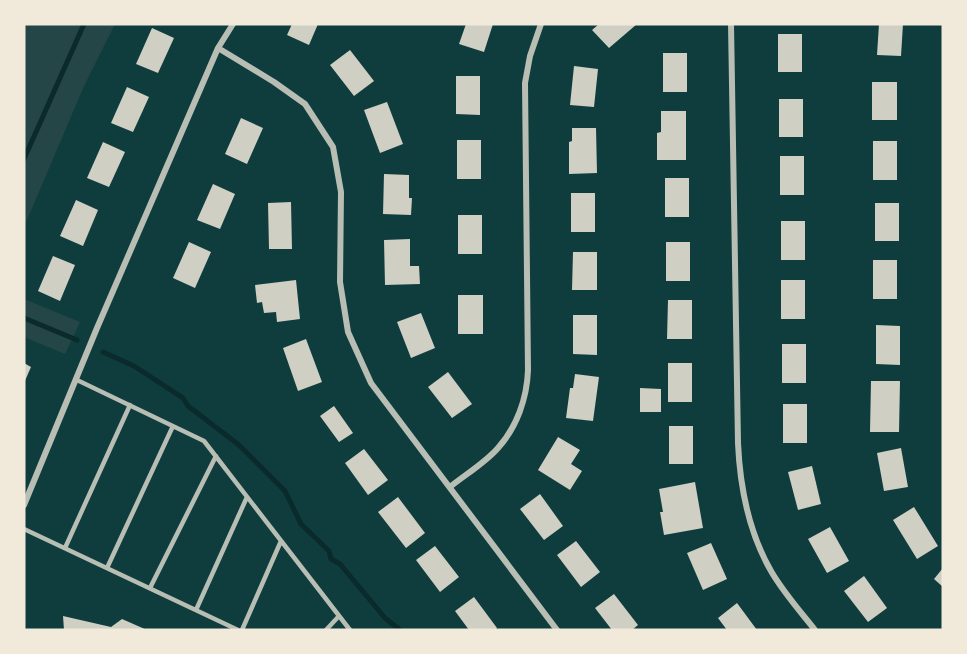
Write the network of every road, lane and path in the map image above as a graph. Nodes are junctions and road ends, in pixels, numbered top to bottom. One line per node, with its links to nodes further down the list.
1 (233, 24): 4 (street)
2 (542, 24): 9 (street)
3 (731, 24): 24 (street)
4 (218, 48): 5 (street); 9 (street)
5 (77, 380): 6 (lane); 11 (street)
6 (130, 405): 7 (lane); 14 (lane)
7 (173, 426): 8 (lane); 15 (lane)
8 (216, 456): 10 (lane); 16 (lane)
9 (450, 487): 23 (street)
10 (247, 497): 13 (lane); 17 (lane)
11 (24, 505)
12 (24, 529): 14 (lane)
13 (281, 540): 18 (lane); 20 (lane)
14 (65, 548): 15 (lane)
15 (107, 568): 16 (lane)
16 (150, 588): 17 (lane)
17 (196, 610): 19 (lane)
18 (339, 616): 21 (lane); 22 (lane)
19 (238, 630)
20 (242, 630)
21 (326, 630)
22 (350, 630)
23 (557, 630)
24 (815, 630)

